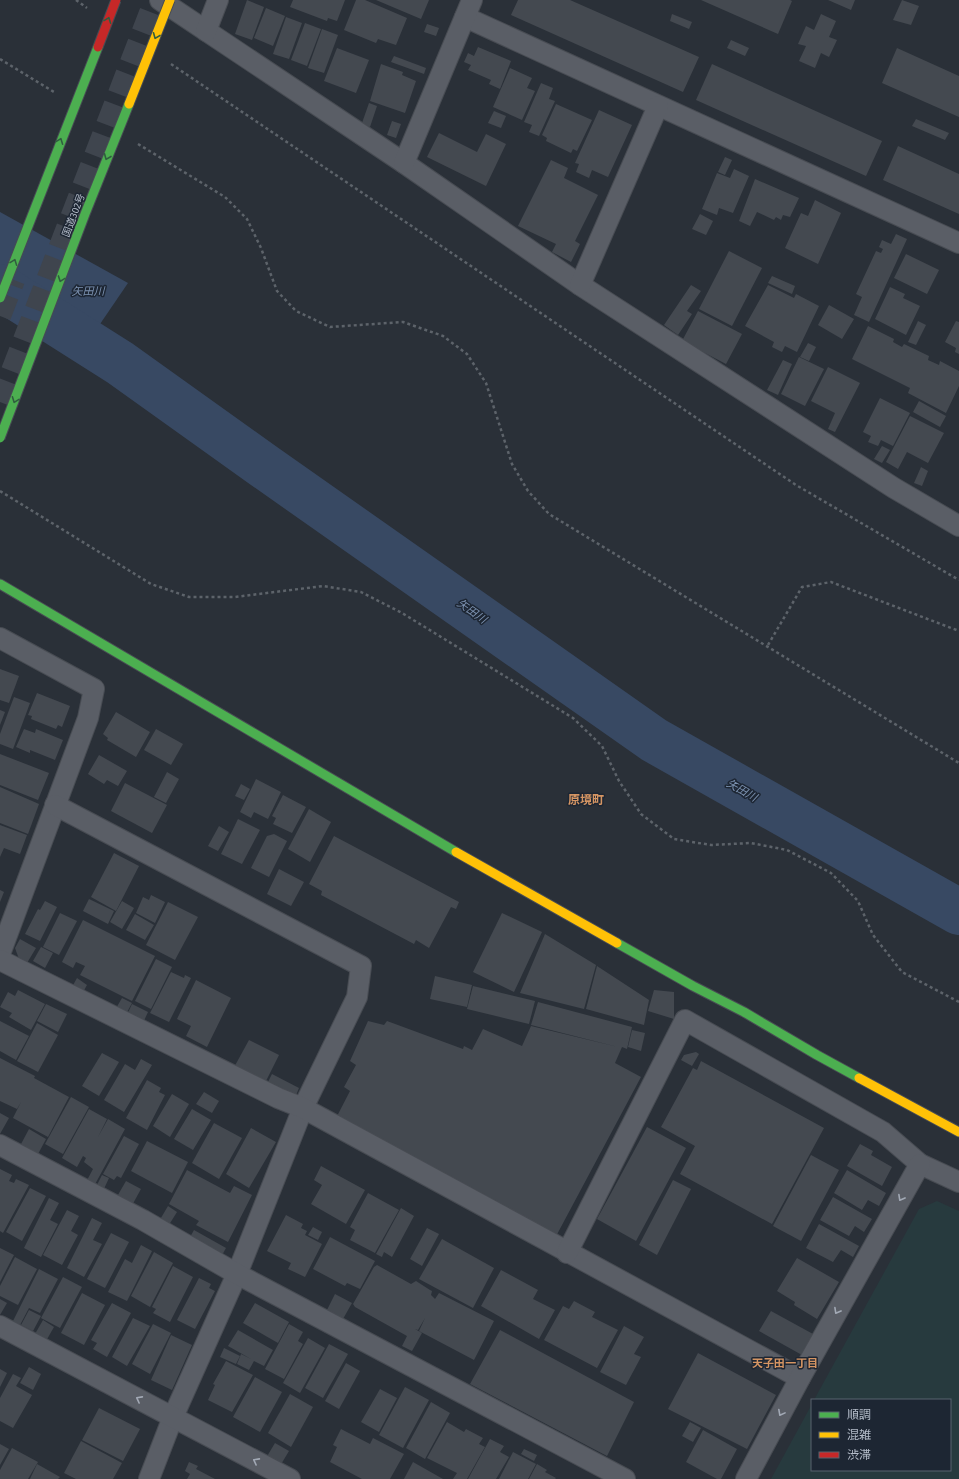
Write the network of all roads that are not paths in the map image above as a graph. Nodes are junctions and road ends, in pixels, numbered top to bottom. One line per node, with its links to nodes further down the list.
1 (116, 0): 11 (main road, one-way to 1, bridge)
2 (160, 0): 6 (street)
3 (170, 0): 12 (main road, 国道302号, one-way to 12, bridge)
4 (218, 0): 6 (street)
5 (468, 9): 7 (street); 8 (street)
6 (206, 31): 8 (street)
7 (658, 106): 9 (street); 10 (street)
8 (404, 163): 10 (street)
9 (959, 243)
10 (580, 285): 13 (street)
11 (0, 298)
12 (0, 438)
13 (959, 526)
14 (0, 584): 20 (main road)
15 (0, 638): 16 (street)
16 (55, 805): 17 (street); 19 (street)
17 (0, 954)
18 (0, 960): 19 (street)
19 (303, 1108): 24 (street); 25 (street)
20 (959, 1132)
21 (0, 1145): 25 (street)
22 (920, 1164): 23 (street); 24 (street); 27 (street, one-way to 27)
23 (959, 1182)
24 (567, 1253): 27 (street)
25 (237, 1274): 28 (street); 31 (street)
26 (0, 1326): 28 (street, one-way to 26)
27 (800, 1378): 32 (street, one-way to 32)
28 (174, 1417): 29 (street); 30 (street, one-way to 28)
29 (149, 1479)
30 (290, 1479)
31 (625, 1479)
32 (746, 1479)

